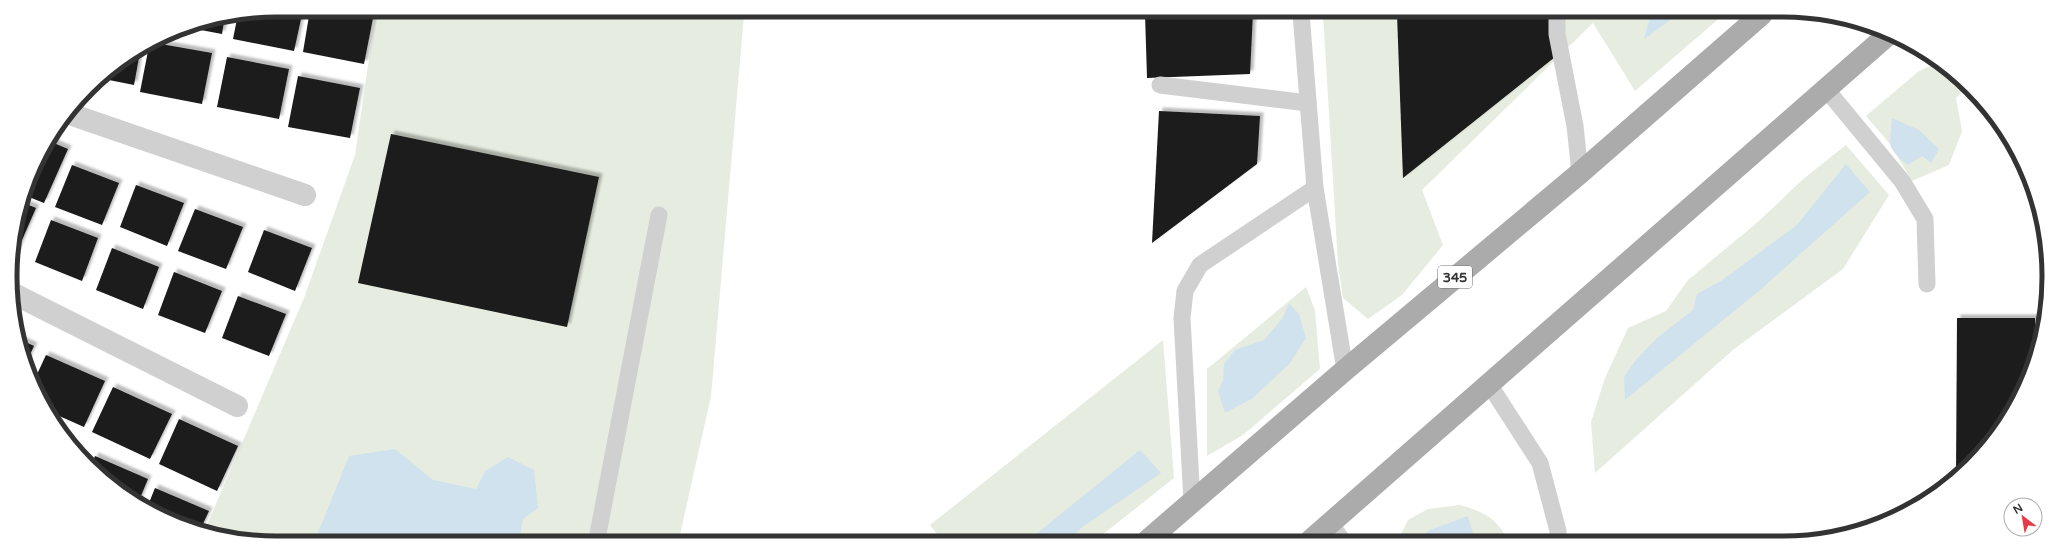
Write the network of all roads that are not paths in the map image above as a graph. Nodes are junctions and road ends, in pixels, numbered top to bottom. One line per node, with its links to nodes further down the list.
1 (1301, 17): 7 (lane)
2 (1557, 17): 9 (lane)
3 (1759, 17): 9 (main road, 345)
4 (1884, 38): 6 (main road)
5 (1160, 85): 7 (lane)
6 (1826, 89): 13 (lane); 16 (main road)
7 (1308, 103): 10 (lane)
8 (74, 115): 11 (street)
9 (1580, 173): 15 (main road, 345)
10 (1315, 188): 15 (lane); 18 (lane)
11 (305, 195)
12 (659, 215): 20 (lane)
13 (1927, 284)
14 (18, 296): 17 (street)
15 (1344, 370): 18 (main road, 345)
16 (1489, 384): 19 (main road); 23 (lane)
17 (237, 406)
18 (1192, 502): 21 (main road, 345)
19 (1336, 532): 22 (main road)
20 (598, 536)
21 (1153, 536)
22 (1324, 536)
23 (1558, 536)

